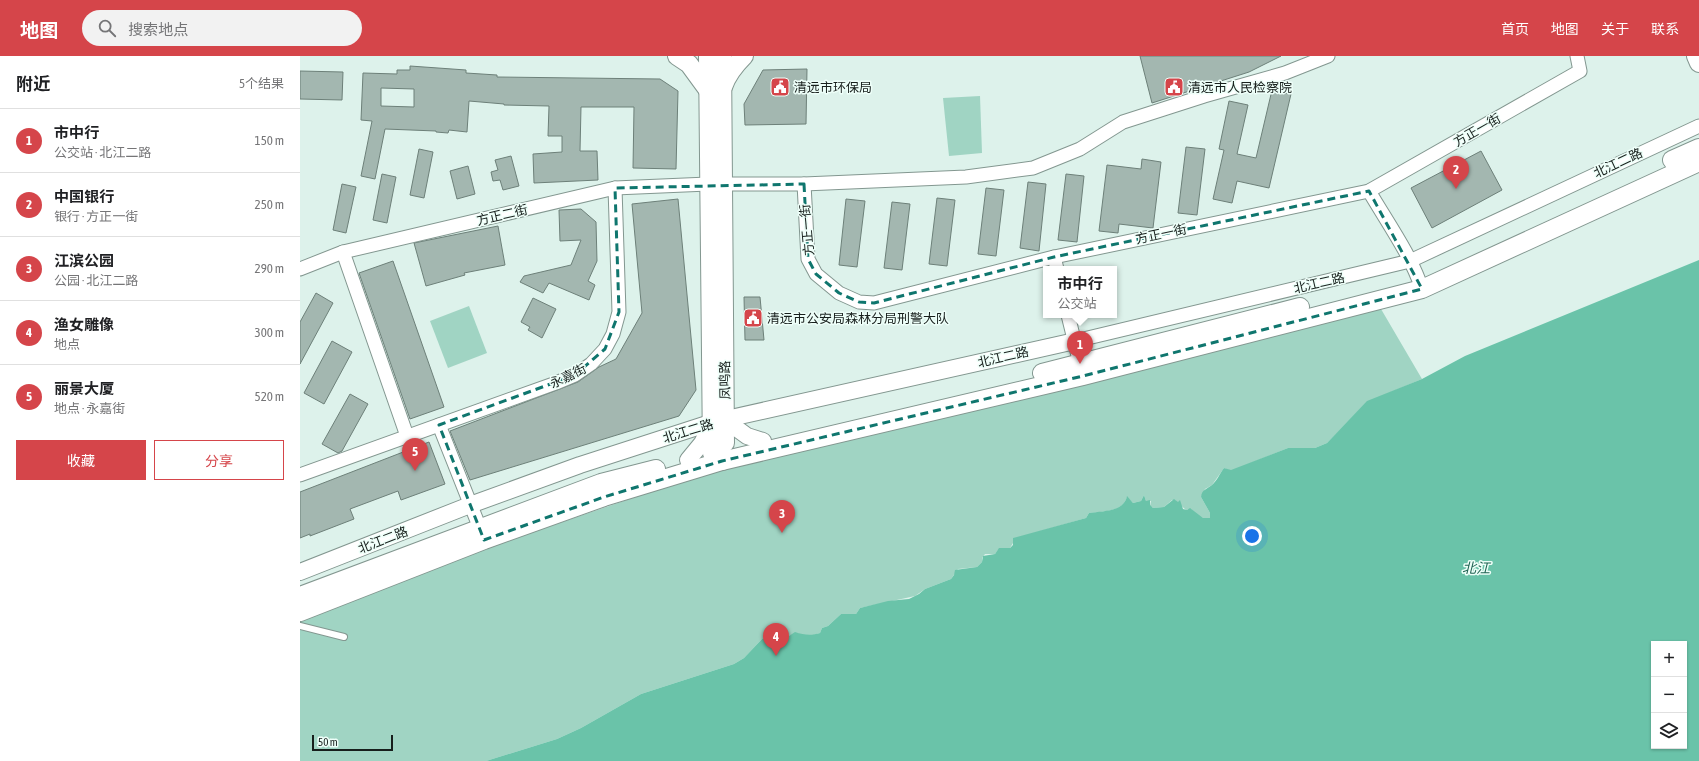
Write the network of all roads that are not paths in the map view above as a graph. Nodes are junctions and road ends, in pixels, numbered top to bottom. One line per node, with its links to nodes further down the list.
1 (677, 56): 9 (main road)
2 (708, 56): 9 (main road, 凤鸣路)
3 (722, 56): 9 (main road, 凤鸣路)
4 (744, 56): 9 (main road)
5 (1328, 56): 14 (street)
6 (1577, 56): 16 (street, 方正一街)
7 (1696, 56): 8 (main road)
8 (1699, 63)
9 (715, 90): 13 (main road, 凤鸣路)
10 (1699, 126): 18 (street, 北江二路)
11 (1699, 148): 21 (main road, 北江二路)
12 (1699, 162): 21 (main road, 北江二路)
13 (715, 184): 14 (street); 15 (street, 方正二街); 25 (main road, 凤鸣路)
14 (804, 184): 19 (street, 方正一街)
15 (615, 188): 17 (street, 方正二街); 26 (street, 永嘉街)
16 (1369, 191): 18 (street); 19 (street, 方正一街)
17 (343, 252): 20 (street, 方正二街); 27 (street)
18 (1410, 261): 21 (street); 23 (street, 北江二路)
19 (1056, 263)
20 (300, 269)
21 (1420, 283): 24 (main road, 北江二路)
22 (1069, 318): 23 (street)
23 (1074, 341): 24 (street); 25 (street, 北江二路)
24 (1082, 370): 28 (main road, 北江二路); 29 (main road, 北江二路)
25 (719, 421): 28 (street); 29 (main road, 凤鸣路); 30 (street); 32 (street, 北江二路)
26 (439, 425): 27 (street, 永嘉街); 32 (street)
27 (407, 436): 31 (street, 永嘉街)
28 (763, 441): 29 (main road, 北江二路)
29 (720, 454): 30 (main road, 北江二路); 33 (main road, 北江二路)
30 (688, 460): 33 (main road, 北江二路)
31 (300, 474)
32 (470, 505): 33 (street); 34 (street, 北江二路)
33 (482, 534): 35 (main road, 北江二路); 36 (main road, 北江二路)
34 (300, 572)
35 (300, 596)
36 (300, 612)
37 (300, 626): 38 (lane)
38 (344, 637)

